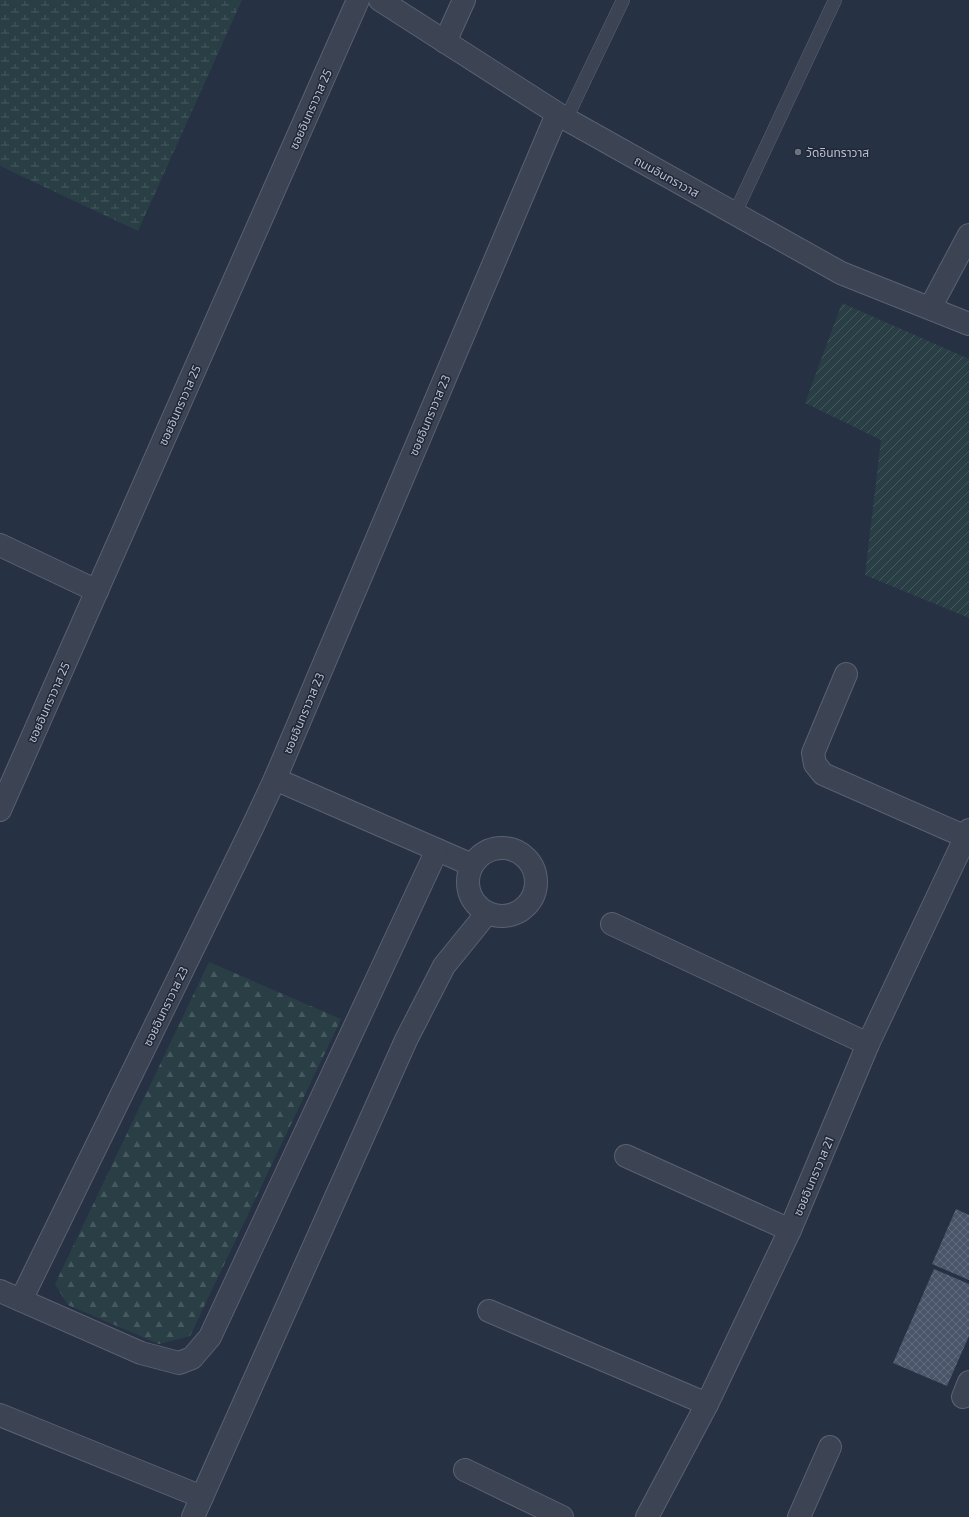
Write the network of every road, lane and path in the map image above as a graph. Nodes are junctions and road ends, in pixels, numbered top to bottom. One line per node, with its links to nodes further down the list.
1 (358, 0): 13 (street, ซอยอินทราวาส 25)
2 (380, 0): 6 (street, ถนนอินทราวาส)
3 (464, 0): 6 (street)
4 (623, 0): 7 (lane)
5 (834, 0): 8 (lane)
6 (445, 42): 7 (street, ถนนอินทราวาส)
7 (562, 116): 8 (street, ถนนอินทราวาส); 15 (street, ซอยอินทราวาส 23)
8 (734, 213): 10 (street, ถนนอินทราวาส)
9 (969, 234): 10 (street)
10 (930, 308): 11 (street, ถนนอินทราวาส)
11 (969, 324)
12 (0, 545): 13 (street)
13 (97, 591): 16 (street, ซอยอินทราวาส 25)
14 (846, 674): 17 (street)
15 (275, 779): 18 (street); 26 (street, ซอยอินทราวาส 23)
16 (0, 810)
17 (967, 834): 22 (street, ซอยอินทราวาส 21)
18 (437, 850): 19 (street); 26 (street)
19 (472, 865): 20 (street); 20 (street)
20 (487, 913): 32 (street)
21 (612, 924): 22 (street)
22 (868, 1044): 24 (street, ซอยอินทราวาส 21)
23 (626, 1156): 24 (street)
24 (790, 1230): 28 (street, ซอยอินทราวาส 21)
25 (0, 1291): 26 (street)
26 (20, 1300)
27 (489, 1310): 28 (street)
28 (707, 1404): 35 (street, ซอยอินทราวาส 21)
29 (0, 1415): 32 (street)
30 (830, 1447): 36 (street)
31 (465, 1470): 34 (street)
32 (202, 1497): 33 (street)
33 (193, 1517)
34 (562, 1517)
35 (647, 1517)
36 (799, 1517)

